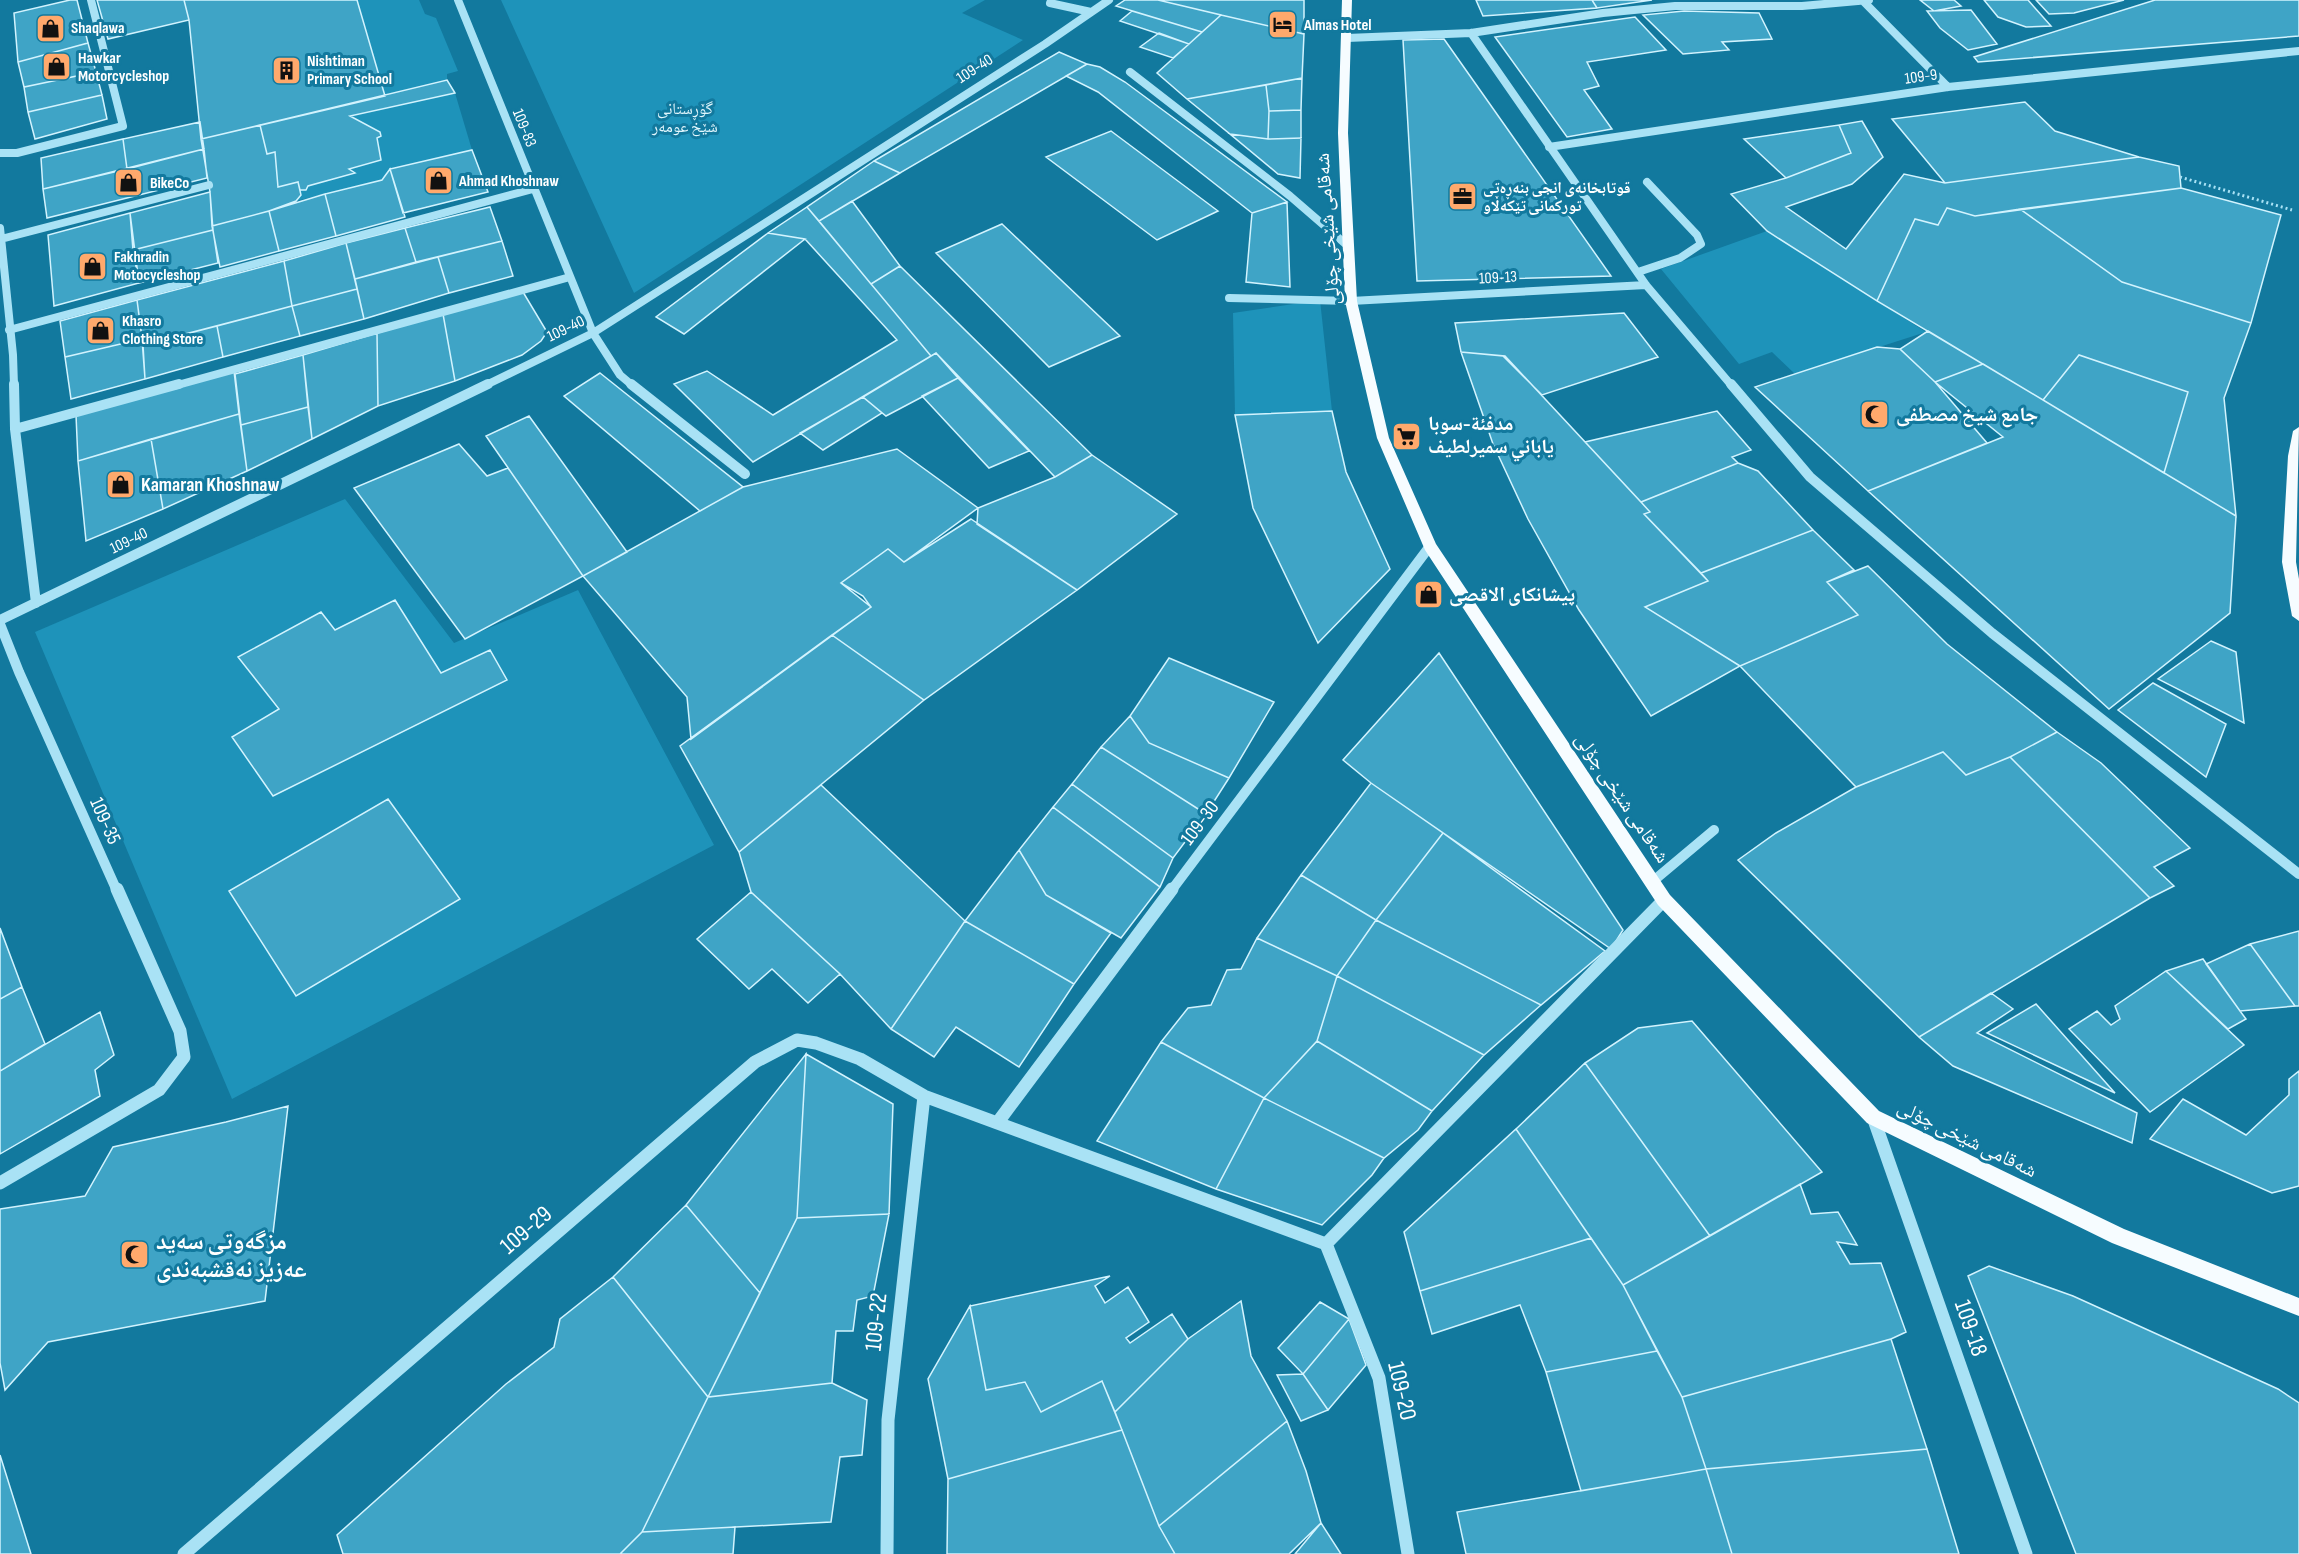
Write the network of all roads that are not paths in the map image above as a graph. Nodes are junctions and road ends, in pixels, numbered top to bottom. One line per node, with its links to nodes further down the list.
1 (91, 0): 14 (street)
2 (458, 0): 17 (street, 109-83)
3 (1109, 0): 7 (street, 109-40)
4 (1347, 0): 9 (main road, شەقامی شێخی چۆلی)
5 (1866, 1): 8 (street); 12 (street)
6 (1050, 3): 7 (street)
7 (1091, 12): 27 (street, 109-40)
8 (1471, 33): 9 (street); 13 (street)
9 (1347, 38): 20 (main road, شەقامی شێخی چۆلی)
10 (2299, 51): 12 (street, 109-9)
11 (1130, 72): 20 (street)
12 (1948, 87): 13 (street, 109-9)
13 (1549, 147): 21 (street)
14 (0, 153)
15 (1647, 182): 21 (street)
16 (208, 185): 19 (street)
17 (533, 189): 22 (street, 109-83); 26 (street)
18 (0, 228): 19 (street)
19 (1, 239): 26 (street)
20 (1349, 247): 25 (main road, شەقامی شێخی چۆلی)
21 (1638, 272): 23 (street)
22 (570, 277): 27 (street, 109-83); 28 (street)
23 (1647, 285): 25 (street, 109-13); 37 (street)
24 (1229, 298): 25 (street, 109-13)
25 (1351, 301): 31 (main road, شەقامی شێخی چۆلی)
26 (9, 330): 28 (street)
27 (593, 333): 30 (street, 109-83); 32 (street, 109-40)
28 (15, 429): 32 (street)
29 (2298, 441): 33 (main road)
30 (745, 474)
31 (1430, 546): 38 (main road, شەقامی شێخی چۆلی); 42 (street, 109-30)
32 (36, 603): 34 (street, 109-40)
33 (2299, 612)
34 (0, 620)
35 (0, 624): 43 (street, 109-35)
36 (1714, 830): 38 (street)
37 (2299, 873)
38 (1652, 882): 39 (main road, شەقامی شێخی چۆلی)
39 (1664, 900): 41 (main road, شەقامی شێخی چۆلی); 44 (street)
40 (924, 1096): 42 (street, 109-29); 46 (street, 109-29); 47 (street, 109-22)
41 (1873, 1117): 45 (main road, شەقامی شێخی چۆلی); 49 (street, 109-18)
42 (998, 1122): 44 (street, 109-29)
43 (0, 1183)
44 (1326, 1244): 48 (street, 109-20)
45 (2299, 1307)
46 (184, 1554)
47 (887, 1554)
48 (1408, 1554)
49 (2026, 1554)

